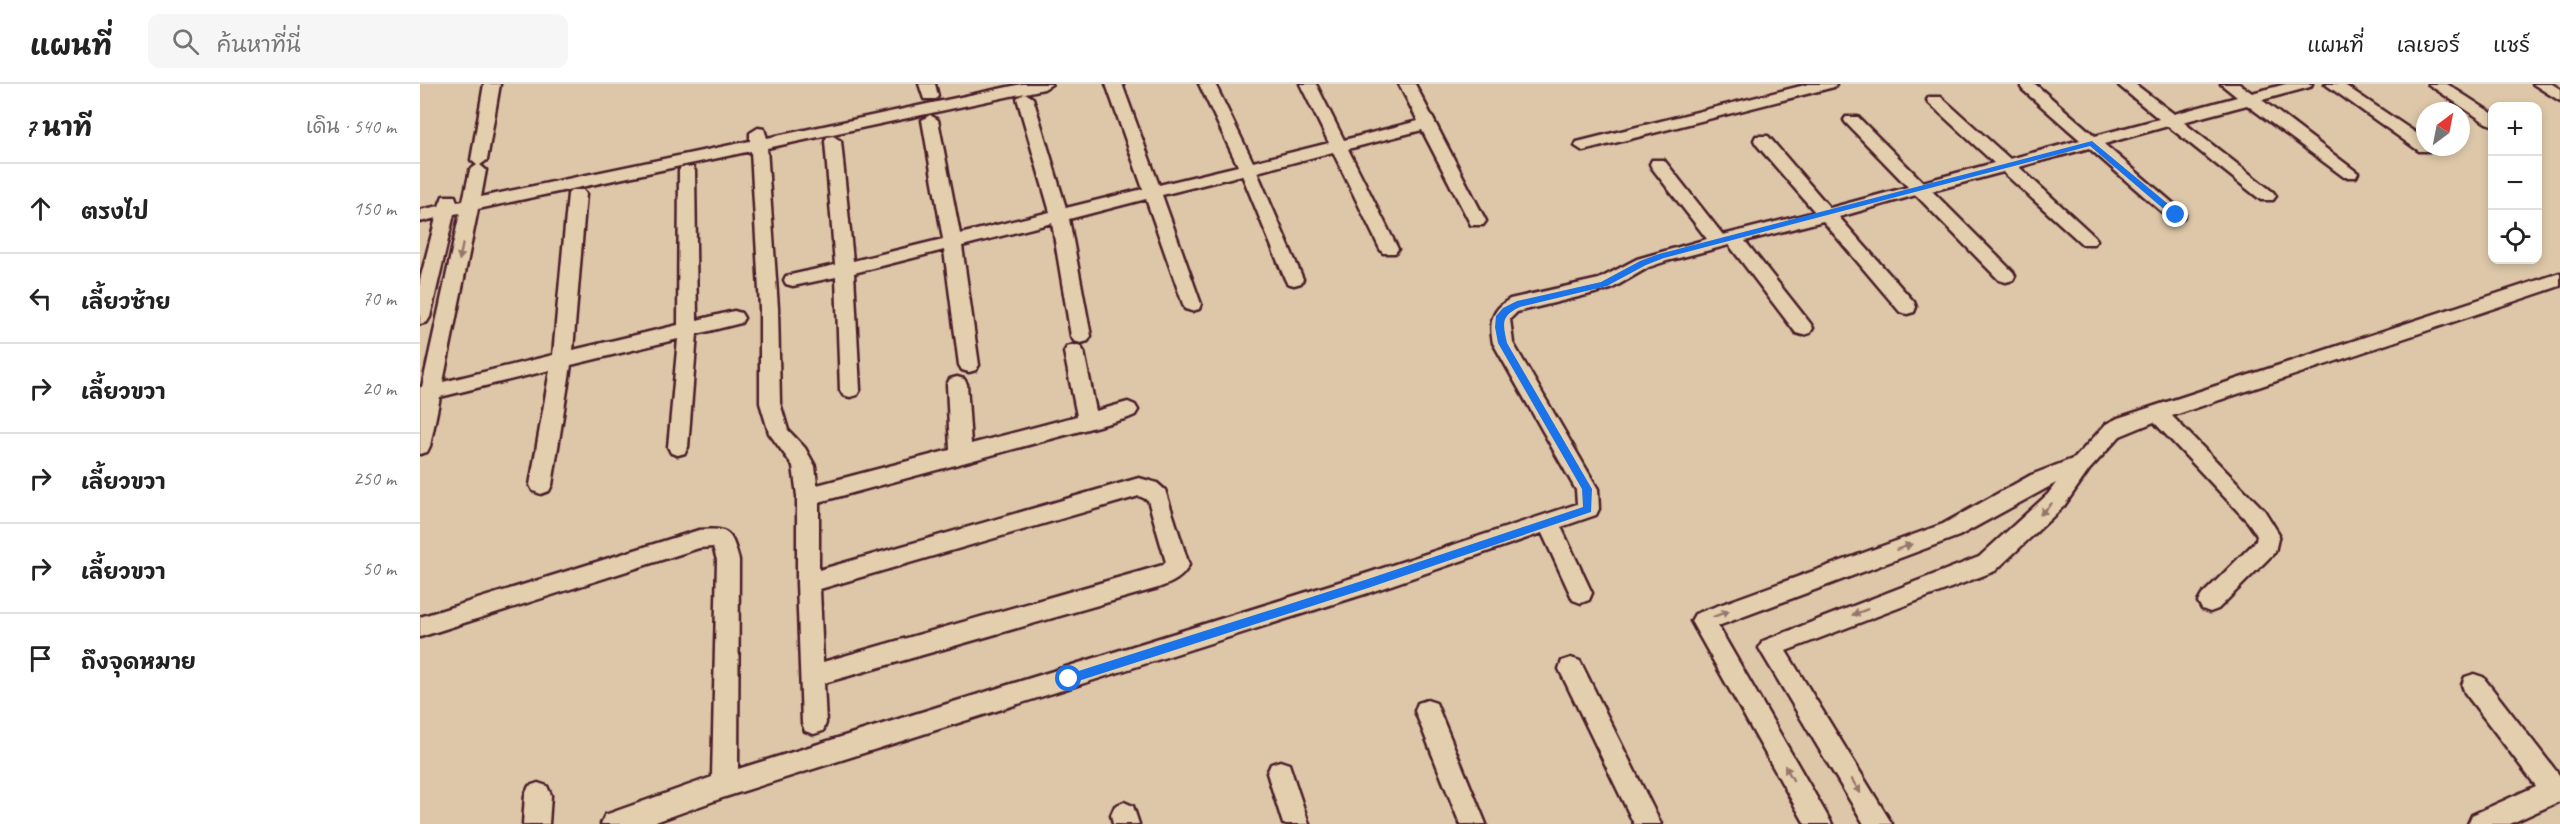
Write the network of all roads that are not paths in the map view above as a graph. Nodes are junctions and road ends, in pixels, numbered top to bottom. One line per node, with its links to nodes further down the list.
1 (492, 84): 42 (street)
2 (987, 84): 16 (street)
3 (1044, 84): 26 (street)
4 (1114, 84): 39 (street)
5 (1208, 84): 35 (street)
6 (1308, 84): 31 (street)
7 (1407, 84): 25 (street)
8 (1828, 84): 32 (street)
9 (2125, 84): 24 (street)
10 (2229, 84): 19 (street)
11 (2304, 84): 19 (street)
12 (2333, 84): 29 (street)
13 (2436, 84): 21 (street)
14 (2541, 84): 17 (street)
15 (2029, 87): 30 (street)
16 (928, 90): 26 (street)
17 (2560, 96)
18 (1025, 98): 45 (street)
19 (2250, 99): 24 (street); 37 (street)
20 (1935, 100): 34 (street)
21 (2488, 117)
22 (930, 120): 52 (street)
23 (1852, 120): 38 (street)
24 (2170, 120): 30 (street); 41 (street)
25 (1427, 124): 31 (street); 49 (street)
26 (758, 139): 42 (street); 79 (street)
27 (1762, 140): 46 (street)
28 (833, 141): 54 (street)
29 (2416, 141)
30 (2092, 144): 34 (street); 47 (street)
31 (1339, 145): 35 (street); 53 (street)
32 (1583, 146)
33 (1658, 164): 50 (street)
34 (2007, 166): 38 (street); 51 (street)
35 (1248, 167): 39 (street); 56 (street)
36 (687, 171): 65 (street)
37 (2350, 173)
38 (1921, 189): 46 (street); 55 (street)
39 (1153, 191): 45 (street); 60 (street)
40 (577, 194): 66 (street)
41 (2267, 196)
42 (473, 200): 43 (street); 59 (street, one-way to 59)
43 (448, 205): 44 (street); 48 (street); 62 (street)
44 (420, 206)
45 (1059, 214): 52 (street); 73 (street)
46 (1828, 214): 50 (street); 61 (street)
47 (2176, 215)
48 (420, 216)
49 (1477, 220)
50 (1726, 240): 64 (street); 80 (street)
51 (2088, 240)
52 (952, 241): 54 (street); 67 (street)
53 (1389, 249)
54 (844, 269): 58 (street); 69 (street)
55 (2006, 276)
56 (1294, 279)
57 (2560, 279): 72 (street)
58 (793, 280)
59 (451, 300): 62 (street); 70 (street)
60 (1192, 304)
61 (1907, 307)
62 (421, 312)
63 (734, 318): 65 (street)
64 (1803, 328)
65 (687, 330): 66 (street); 75 (street)
66 (562, 360): 70 (street); 78 (street)
67 (969, 365)
68 (957, 384): 76 (street)
69 (849, 390)
70 (425, 394): 74 (street)
71 (1128, 410): 73 (street)
72 (2157, 413): 77 (street); 83 (street)
73 (1088, 420): 76 (street)
74 (420, 446)
75 (678, 447)
76 (961, 454): 79 (street)
77 (2082, 464): 99 (street, one-way to 77); 100 (street, one-way to 100)
78 (541, 485)
79 (808, 496): 81 (street)
80 (1549, 524): 82 (street); 91 (street)
81 (808, 583): 86 (street); 86 (street)
82 (1581, 593)
83 (2210, 602)
84 (420, 627): 91 (street)
85 (1571, 669): 98 (street)
86 (814, 675): 89 (street)
87 (2474, 685): 92 (street)
88 (1427, 711): 97 (street)
89 (814, 723)
90 (1280, 773): 96 (street)
91 (724, 785): 95 (street)
92 (2558, 789): 101 (street)
93 (538, 795): 94 (street)
94 (536, 824)
95 (614, 824)
96 (1296, 824)
97 (1473, 824)
98 (1648, 824)
99 (1819, 824)
100 (1879, 824)
101 (2481, 824)

